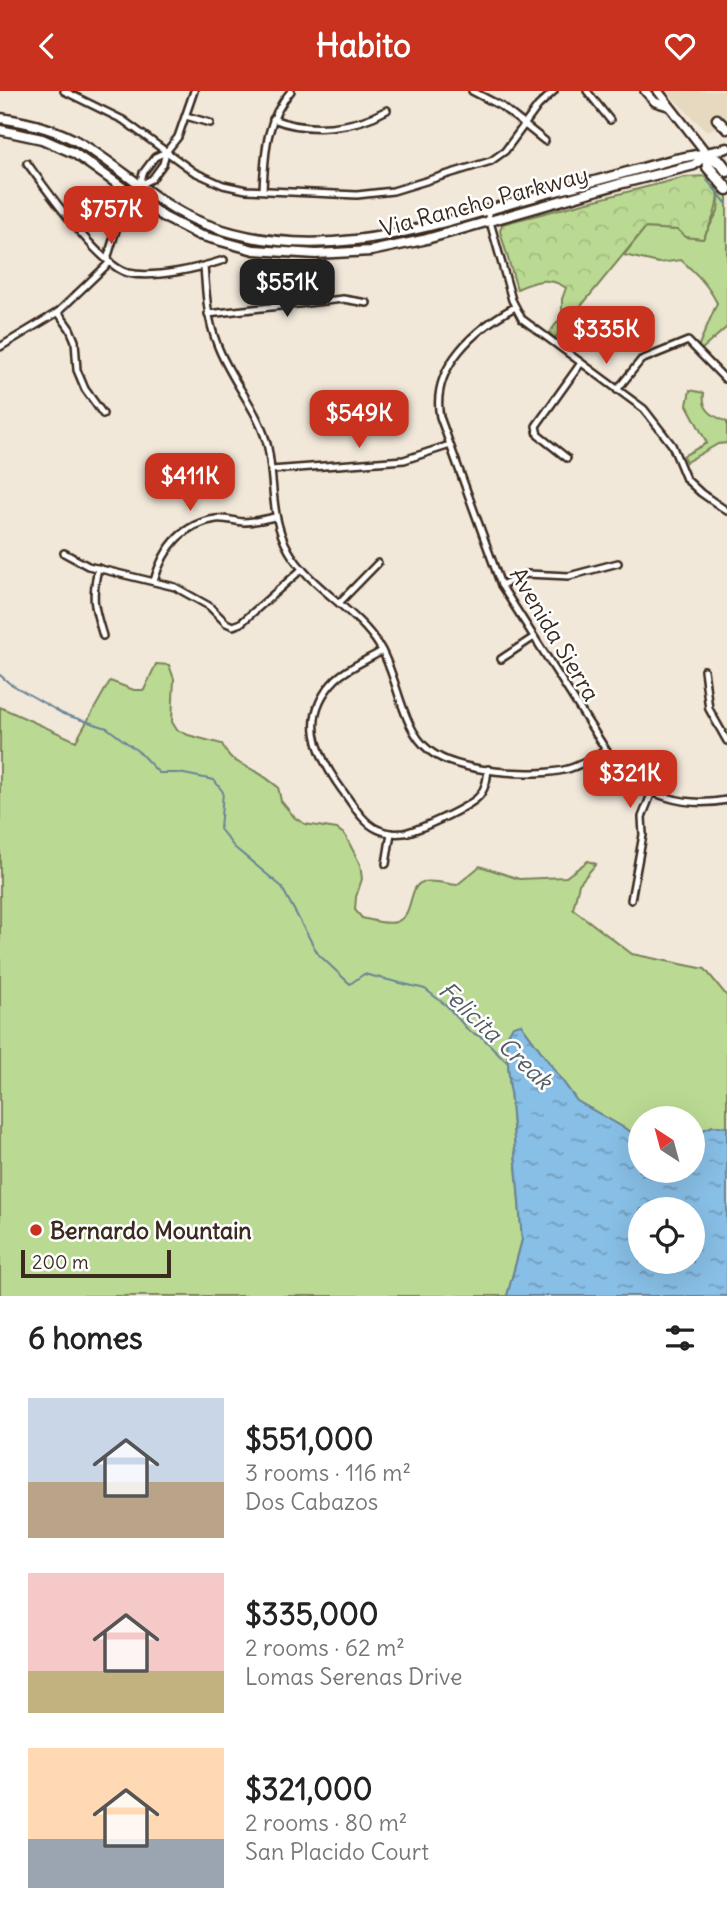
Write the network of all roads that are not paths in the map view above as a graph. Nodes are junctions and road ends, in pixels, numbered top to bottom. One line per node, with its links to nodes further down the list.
1 (65, 91): 23 (street)
2 (194, 91): 12 (street)
3 (291, 91): 15 (street)
4 (472, 91): 18 (street)
5 (554, 91): 18 (street)
6 (587, 91): 16 (street)
7 (645, 91): 10 (main road)
8 (651, 91): 10 (main road)
9 (659, 91): 10 (main road)
10 (669, 106): 24 (main road)
11 (387, 110): 15 (street)
12 (186, 116): 17 (street); 23 (street)
13 (0, 118): 27 (main road, Via Rancho Parkway)
14 (717, 119): 19 (main road)
15 (272, 120): 29 (street)
16 (610, 120)
17 (210, 123)
18 (526, 124): 21 (street); 29 (street)
19 (727, 129)
20 (0, 130): 30 (main road, Via Rancho Parkway)
21 (545, 141)
22 (727, 148): 24 (main road, Via Rancho Parkway)
23 (166, 152): 27 (street); 27 (street); 29 (street)
24 (707, 154): 26 (highway); 28 (highway); 31 (main road, Via Rancho Parkway); 32 (main road, Via Rancho Parkway)
25 (27, 163): 34 (street)
26 (727, 171)
27 (140, 185): 30 (street); 31 (main road, Via Rancho Parkway)
28 (727, 189)
29 (263, 190)
30 (133, 195): 32 (main road, Via Rancho Parkway); 34 (street)
31 (486, 211): 32 (street)
32 (489, 221): 37 (street)
33 (224, 260): 35 (street)
34 (109, 263): 35 (street); 38 (street)
35 (204, 266): 39 (street)
36 (367, 303): 39 (street)
37 (515, 307): 41 (street); 45 (street, Avenida Sierra)
38 (58, 312): 40 (street); 44 (street)
39 (208, 314): 47 (street)
40 (0, 347)
41 (581, 363): 43 (street); 46 (street)
42 (727, 377): 43 (street)
43 (617, 390): 48 (street)
44 (103, 414)
45 (450, 445): 47 (street); 56 (street, Avenida Sierra)
46 (568, 459)
47 (271, 470): 49 (street)
48 (727, 511)
49 (275, 517): 54 (street); 55 (street)
50 (64, 552): 53 (street)
51 (377, 563): 57 (street)
52 (618, 563): 56 (street)
53 (98, 568): 55 (street); 58 (street)
54 (302, 569): 55 (street); 57 (street)
55 (154, 581)
56 (501, 585): 59 (street, Avenida Sierra)
57 (339, 603): 60 (street)
58 (103, 636)
59 (534, 637): 61 (street); 64 (street, Avenida Sierra)
60 (382, 651): 65 (street); 68 (street)
61 (500, 659)
62 (704, 670): 63 (street)
63 (727, 741)
64 (606, 750): 65 (street); 66 (street, Avenida Sierra)
65 (488, 769): 68 (street)
66 (652, 792): 67 (street, Avenida Sierra); 70 (street)
67 (727, 800)
68 (391, 833): 69 (street)
69 (386, 864)
70 (631, 900)

